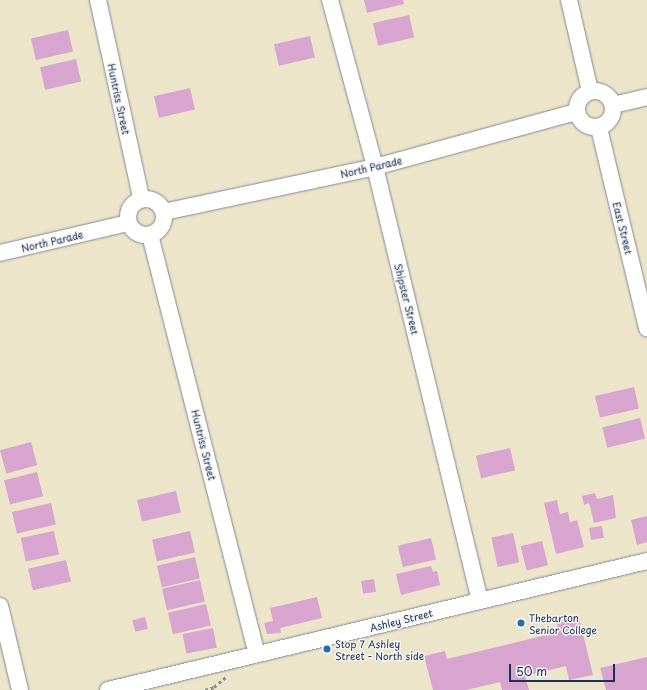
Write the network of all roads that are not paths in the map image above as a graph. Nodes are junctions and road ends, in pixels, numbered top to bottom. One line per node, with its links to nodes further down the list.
1 (98, 0): 10 (street, Huntriss Street)
2 (330, 0): 9 (street, Shipster Street)
3 (569, 0): 4 (street)
4 (590, 91): 6 (street); 7 (street)
5 (647, 97): 6 (street)
6 (613, 105): 8 (street)
7 (576, 112): 8 (street); 9 (street, North Parade)
8 (598, 128): 15 (street, East Street)
9 (375, 167): 11 (street, North Parade); 17 (street, Shipster Street)
10 (141, 198): 11 (street); 12 (street)
11 (164, 212): 13 (street)
12 (128, 223): 13 (street); 14 (street, North Parade)
13 (150, 235): 19 (street, Huntriss Street)
14 (0, 253)
15 (647, 328)
16 (647, 562): 17 (street, Ashley Street)
17 (480, 600): 19 (street, Ashley Street)
18 (0, 606): 20 (street)
19 (257, 654): 21 (street, Ashley Street)
20 (20, 690)
21 (108, 690)

